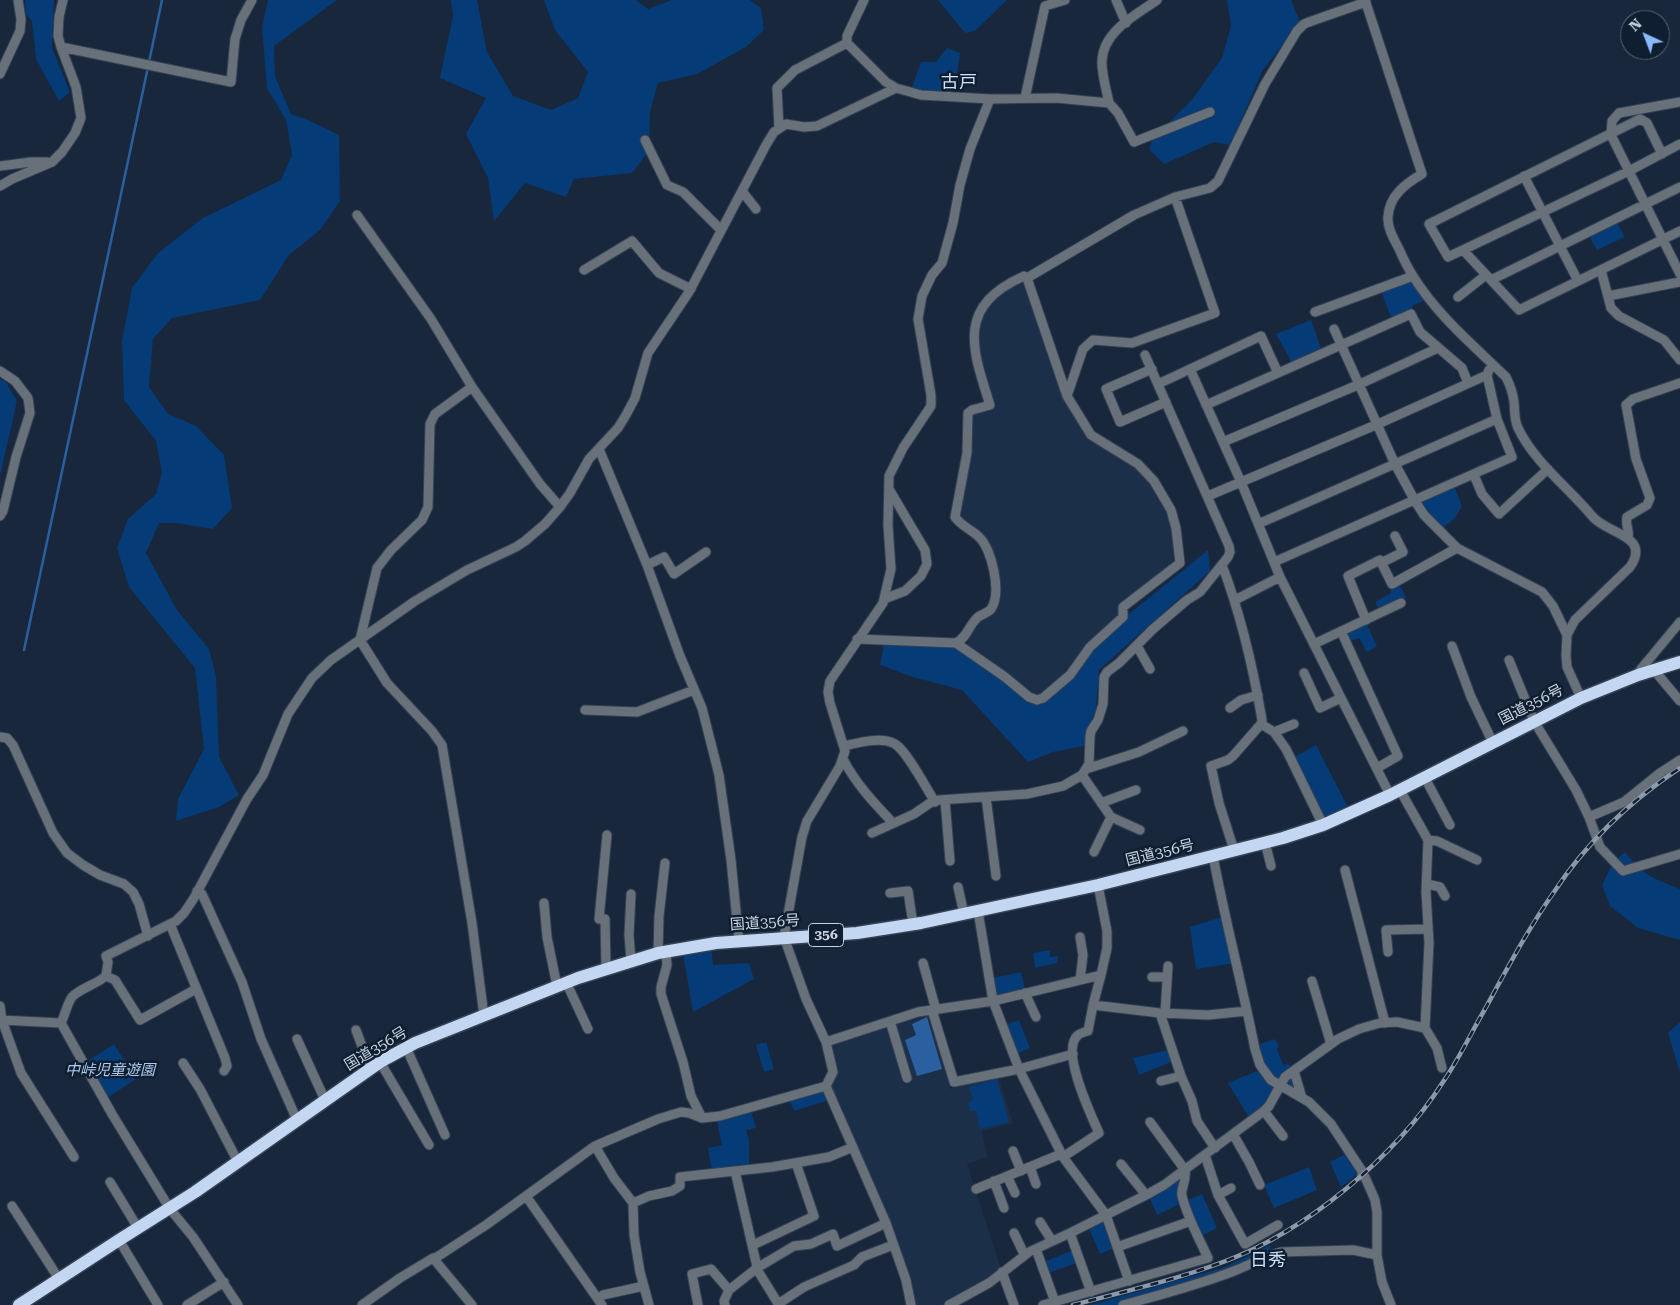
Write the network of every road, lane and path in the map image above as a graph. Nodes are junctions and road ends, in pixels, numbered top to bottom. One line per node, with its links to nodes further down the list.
1 (18, 0): 13 (street)
2 (62, 0): 12 (street)
3 (252, 0): 12 (street)
4 (864, 0): 11 (street)
5 (1065, 0): 15 (street)
6 (1116, 0): 10 (street)
7 (1157, 0): 9 (street)
8 (1365, 1): 32 (street); 45 (street)
9 (1147, 3): 10 (street)
10 (1126, 23): 18 (street)
11 (847, 43): 14 (street); 20 (street)
12 (61, 47): 25 (street)
13 (0, 74)
14 (896, 88): 16 (street); 20 (street)
15 (1025, 98): 16 (street); 18 (street)
16 (990, 99): 81 (street)
17 (1680, 102): 21 (street)
18 (1109, 103): 19 (street)
19 (1210, 112)
20 (779, 128): 31 (street)
21 (1611, 135): 24 (street); 27 (street); 28 (street)
22 (644, 140): 37 (street)
23 (1680, 144): 24 (street)
24 (1662, 154): 27 (street)
25 (52, 162): 26 (street); 29 (street)
26 (0, 166)
27 (1629, 171): 33 (street); 35 (street)
28 (1524, 176): 35 (street); 41 (street)
29 (0, 186)
30 (1680, 187): 33 (street)
31 (742, 191): 34 (street); 37 (street)
32 (1175, 197): 46 (street); 70 (street)
33 (1646, 204): 39 (street); 40 (street)
34 (756, 209)
35 (1542, 211): 40 (street); 41 (street)
36 (357, 215): 69 (street)
37 (721, 230): 50 (street)
38 (1680, 230): 39 (street)
39 (1663, 239): 43 (street); 44 (street)
40 (1560, 246): 47 (street); 48 (street)
41 (1463, 250): 47 (street)
42 (584, 270): 50 (street)
43 (1601, 270): 48 (street); 51 (street)
44 (1680, 274)
45 (1413, 276): 53 (street); 59 (street)
46 (1027, 278): 70 (street); 105 (street)
47 (1489, 278): 48 (street); 52 (street)
48 (1578, 281)
49 (1680, 282): 51 (street)
50 (691, 289): 76 (street)
51 (1608, 296): 58 (street)
52 (1458, 297)
53 (1315, 312)
54 (1334, 329): 55 (street)
55 (1342, 344): 56 (street); 63 (street); 68 (street)
56 (1438, 348): 65 (street); 68 (street)
57 (1145, 355): 60 (street)
58 (1680, 360)
59 (1492, 364): 64 (street); 78 (street)
60 (1152, 369): 67 (street); 71 (street)
61 (1190, 369): 63 (street); 67 (street); 72 (street)
62 (0, 371): 85 (street)
63 (1278, 373): 72 (street)
64 (1487, 375): 65 (street); 73 (street)
65 (1468, 383): 74 (street)
66 (1680, 383): 88 (street)
67 (1158, 384): 71 (street)
68 (1360, 384): 74 (street); 75 (street)
69 (472, 387): 84 (street); 103 (street)
70 (1067, 396): 105 (street)
71 (1166, 402): 82 (street)
72 (1206, 405): 75 (street)
73 (1497, 419): 77 (street); 79 (street)
74 (1378, 424): 77 (street); 80 (street)
75 (1223, 442): 80 (street)
76 (599, 449): 84 (street); 93 (street)
77 (1395, 464): 83 (street); 86 (street)
78 (1548, 469): 79 (street); 88 (street)
79 (1474, 475): 83 (street)
80 (1241, 482): 82 (street); 86 (street)
81 (889, 488): 96 (street); 96 (street)
82 (1208, 496): 94 (street)
83 (1415, 501): 89 (street); 91 (street)
84 (560, 507): 103 (street)
85 (0, 516)
86 (1258, 524): 91 (street)
87 (1395, 536): 92 (street)
88 (1628, 538): 102 (street)
89 (1457, 548): 92 (street); 102 (street)
90 (706, 552): 93 (street)
91 (1274, 562): 95 (street)
92 (1381, 563): 99 (street)
93 (647, 564): 115 (street)
94 (1222, 565): 97 (street); 107 (street)
95 (1280, 577): 97 (street); 106 (street)
96 (884, 599): 104 (street)
97 (1235, 600): 116 (street)
98 (1401, 603): 99 (street)
99 (1366, 620): 101 (street)
100 (1680, 622): 114 (street)
101 (1341, 631): 106 (street); 132 (street)
102 (1567, 635): 118 (street)
103 (360, 640): 164 (street); 199 (street)
104 (857, 640): 105 (street); 129 (street)
105 (956, 643)
106 (1314, 644): 117 (street)
107 (1137, 646): 111 (street); 133 (street)
108 (1452, 646): 128 (street)
109 (1509, 660): 122 (street)
110 (1680, 662): 112 (highway, 国道356号 / 356)
111 (1150, 669)
112 (1654, 670): 114 (highway, 国道356号 / 356); 119 (street)
113 (1304, 673): 117 (street)
114 (1638, 675): 118 (highway, 国道356号 / 356)
115 (694, 690): 121 (street); 177 (street)
116 (1258, 695): 120 (street); 123 (street)
117 (1341, 698): 132 (street)
118 (1581, 698): 122 (highway, 国道356号 / 356)
119 (1680, 701)
120 (1230, 708)
121 (584, 710)
122 (1534, 721): 128 (highway, 国道356号 / 356); 142 (street)
123 (1261, 724): 126 (street); 151 (street)
124 (1294, 724): 126 (street)
125 (1183, 731): 133 (street)
126 (1274, 732): 144 (street)
127 (0, 736): 174 (street)
128 (1493, 743): 134 (highway, 国道356号 / 356)
129 (844, 746): 130 (street); 139 (street)
130 (842, 759): 143 (street); 175 (street)
131 (1680, 760): 142 (street)
132 (1377, 768): 136 (street)
133 (1084, 772): 137 (street); 140 (street)
134 (1425, 778): 136 (highway, 国道356号 / 356); 145 (street)
135 (1136, 790): 140 (street)
136 (1395, 793): 144 (highway, 国道356号 / 356); 149 (street)
137 (986, 797): 138 (street); 160 (street)
138 (946, 800): 139 (street); 156 (street)
139 (934, 802): 143 (street)
140 (1101, 803): 141 (street)
141 (1111, 817): 146 (street); 152 (street)
142 (1589, 817): 153 (street)
143 (893, 823): 147 (street)
144 (1323, 825): 150 (highway, 国道356号 / 356)
145 (1450, 825)
146 (1140, 830)
147 (872, 833)
148 (607, 835): 183 (street)
149 (1428, 840): 155 (street); 161 (street)
150 (1265, 842): 151 (highway, 国道356号 / 356); 158 (street)
151 (1234, 850): 154 (highway, 国道356号 / 356)
152 (1094, 852)
153 (1680, 854)
154 (1214, 856): 162 (highway, 国道356号 / 356); 197 (street)
155 (1477, 860)
156 (950, 861)
157 (665, 863): 179 (street)
158 (1271, 866)
159 (1345, 870): 203 (street)
160 (996, 876)
161 (1426, 884): 167 (street); 173 (street)
162 (1098, 885): 169 (highway, 国道356号 / 356); 184 (street)
163 (958, 887): 170 (street)
164 (197, 891): 171 (street); 228 (street)
165 (890, 893): 172 (street)
166 (631, 894): 180 (street)
167 (1445, 896)
168 (544, 903): 190 (street)
169 (978, 911): 170 (highway, 国道356号 / 356); 193 (street)
170 (964, 914): 172 (highway, 国道356号 / 356)
171 (170, 924): 174 (street); 191 (street)
172 (913, 924): 175 (highway, 国道356号 / 356)
173 (1428, 928): 178 (street); 205 (street)
174 (148, 936): 185 (street)
175 (784, 937): 177 (highway, 国道356号 / 356); 209 (street)
176 (1080, 937): 188 (street)
177 (739, 941): 179 (highway, 国道356号 / 356)
178 (1388, 952)
179 (662, 953): 180 (highway, 国道356号 / 356); 227 (street)
180 (632, 961): 183 (highway, 国道356号 / 356)
181 (923, 963): 196 (street)
182 (1168, 966): 187 (street)
183 (606, 968): 190 (highway, 国道356号 / 356)
184 (1101, 975): 188 (street); 194 (street)
185 (106, 976): 191 (street); 204 (street)
186 (1152, 977): 187 (street)
187 (1167, 977): 198 (street)
188 (1080, 980): 192 (street)
189 (1312, 980): 210 (street)
190 (562, 984): 199 (highway, 国道356号 / 356); 206 (street)
191 (196, 989): 217 (street)
192 (1025, 993): 193 (street); 200 (street)
193 (993, 1000): 196 (street); 216 (street)
194 (1093, 1005): 198 (street); 212 (street)
195 (0, 1006): 201 (street)
196 (934, 1010): 202 (street); 216 (street)
197 (1246, 1011): 198 (street); 223 (street)
198 (1163, 1013): 219 (street)
199 (484, 1016): 211 (highway, 国道356号 / 356)
200 (1036, 1017)
201 (1, 1020): 204 (street); 240 (street)
202 (890, 1021): 209 (street); 220 (street)
203 (1386, 1022): 205 (street); 210 (street)
204 (61, 1023): 261 (street)
205 (1425, 1028): 215 (street)
206 (588, 1029)
207 (356, 1030): 214 (street)
208 (297, 1039): 225 (street)
209 (826, 1042): 222 (street)
210 (1332, 1044): 218 (street)
211 (406, 1047): 214 (highway, 国道356号 / 356); 231 (street)
212 (1073, 1054): 216 (street); 238 (street)
213 (183, 1063): 241 (street)
214 (375, 1065): 225 (highway, 国道356号 / 356); 233 (street)
215 (1442, 1068)
216 (1019, 1069): 238 (street)
217 (224, 1071)
218 (1294, 1071): 223 (street); 224 (street)
219 (1181, 1076): 221 (street); 236 (street)
220 (906, 1078)
221 (1161, 1081)
222 (826, 1086): 227 (street); 235 (street)
223 (1280, 1086): 224 (street); 226 (street)
224 (1302, 1098): 277 (street)
225 (325, 1100): 228 (highway, 国道356号 / 356)
226 (1264, 1111): 230 (street); 232 (street)
227 (702, 1118): 234 (street)
228 (297, 1120): 241 (highway, 国道356号 / 356)
229 (1150, 1122): 245 (street)
230 (1232, 1134): 236 (street); 251 (street)
231 (445, 1135)
232 (1283, 1136)
233 (429, 1145)
234 (595, 1146): 257 (street); 258 (street)
235 (853, 1147): 242 (street); 265 (street)
236 (1215, 1148): 239 (street)
237 (1013, 1151): 244 (street)
238 (1062, 1156): 244 (street); 262 (street)
239 (1204, 1156): 245 (street); 255 (street)
240 (74, 1157)
241 (238, 1162): 261 (highway, 国道356号 / 356)
242 (796, 1163): 246 (street); 272 (street)
243 (1120, 1164): 256 (street)
244 (1026, 1169): 247 (street); 250 (street)
245 (1185, 1170): 256 (street); 263 (street)
246 (735, 1172): 258 (street); 272 (street)
247 (1007, 1176): 248 (street); 254 (street)
248 (994, 1181): 253 (street); 260 (street)
249 (110, 1182): 267 (street)
250 (1036, 1184)
251 (1260, 1185)
252 (1231, 1188): 255 (street)
253 (976, 1189)
254 (1014, 1193)
255 (1218, 1194): 266 (street)
256 (1146, 1195): 262 (street)
257 (526, 1196): 278 (street); 297 (street)
258 (633, 1203): 284 (street)
259 (12, 1206): 281 (street)
260 (1004, 1208)
261 (170, 1209): 267 (highway, 国道356号 / 356); 283 (street)
262 (1106, 1215): 269 (street); 274 (street)
263 (1191, 1221): 274 (street); 282 (street)
264 (1040, 1222): 271 (street)
265 (886, 1223): 273 (street); 279 (street)
266 (1278, 1225)
267 (138, 1228): 270 (highway, 国道356号 / 356)
268 (1014, 1233): 276 (street)
269 (1070, 1233): 271 (street); 286 (street)
270 (119, 1240): 281 (highway, 国道356号 / 356); 292 (street)
271 (1052, 1241): 275 (street)
272 (753, 1245): 279 (street)
273 (893, 1245): 289 (street); 301 (street)
274 (1118, 1247): 282 (street)
275 (1036, 1249): 276 (street); 288 (street)
276 (1024, 1254): 280 (street)
277 (1377, 1255): 304 (street); 305 (street)
278 (433, 1258): 295 (street); 296 (street)
279 (757, 1268): 285 (street); 289 (street)
280 (1002, 1272): 290 (street); 302 (street)
281 (59, 1279): 291 (highway, 国道356号 / 356)
282 (1129, 1281): 286 (street)
283 (224, 1282): 293 (street); 294 (street)
284 (644, 1286): 287 (street); 298 (street)
285 (729, 1290): 299 (street); 300 (street)
286 (1091, 1292): 288 (street)
287 (602, 1294)
288 (1055, 1302): 303 (street)
289 (778, 1304)
290 (953, 1304)
291 (19, 1305)
292 (158, 1305)
293 (187, 1305)
294 (238, 1305)
295 (362, 1305)
296 (472, 1305)
297 (602, 1305)
298 (649, 1305)
299 (698, 1305)
300 (725, 1305)
301 (911, 1305)
302 (1014, 1305)
303 (1044, 1305)
304 (1123, 1305)
305 (1391, 1305)

